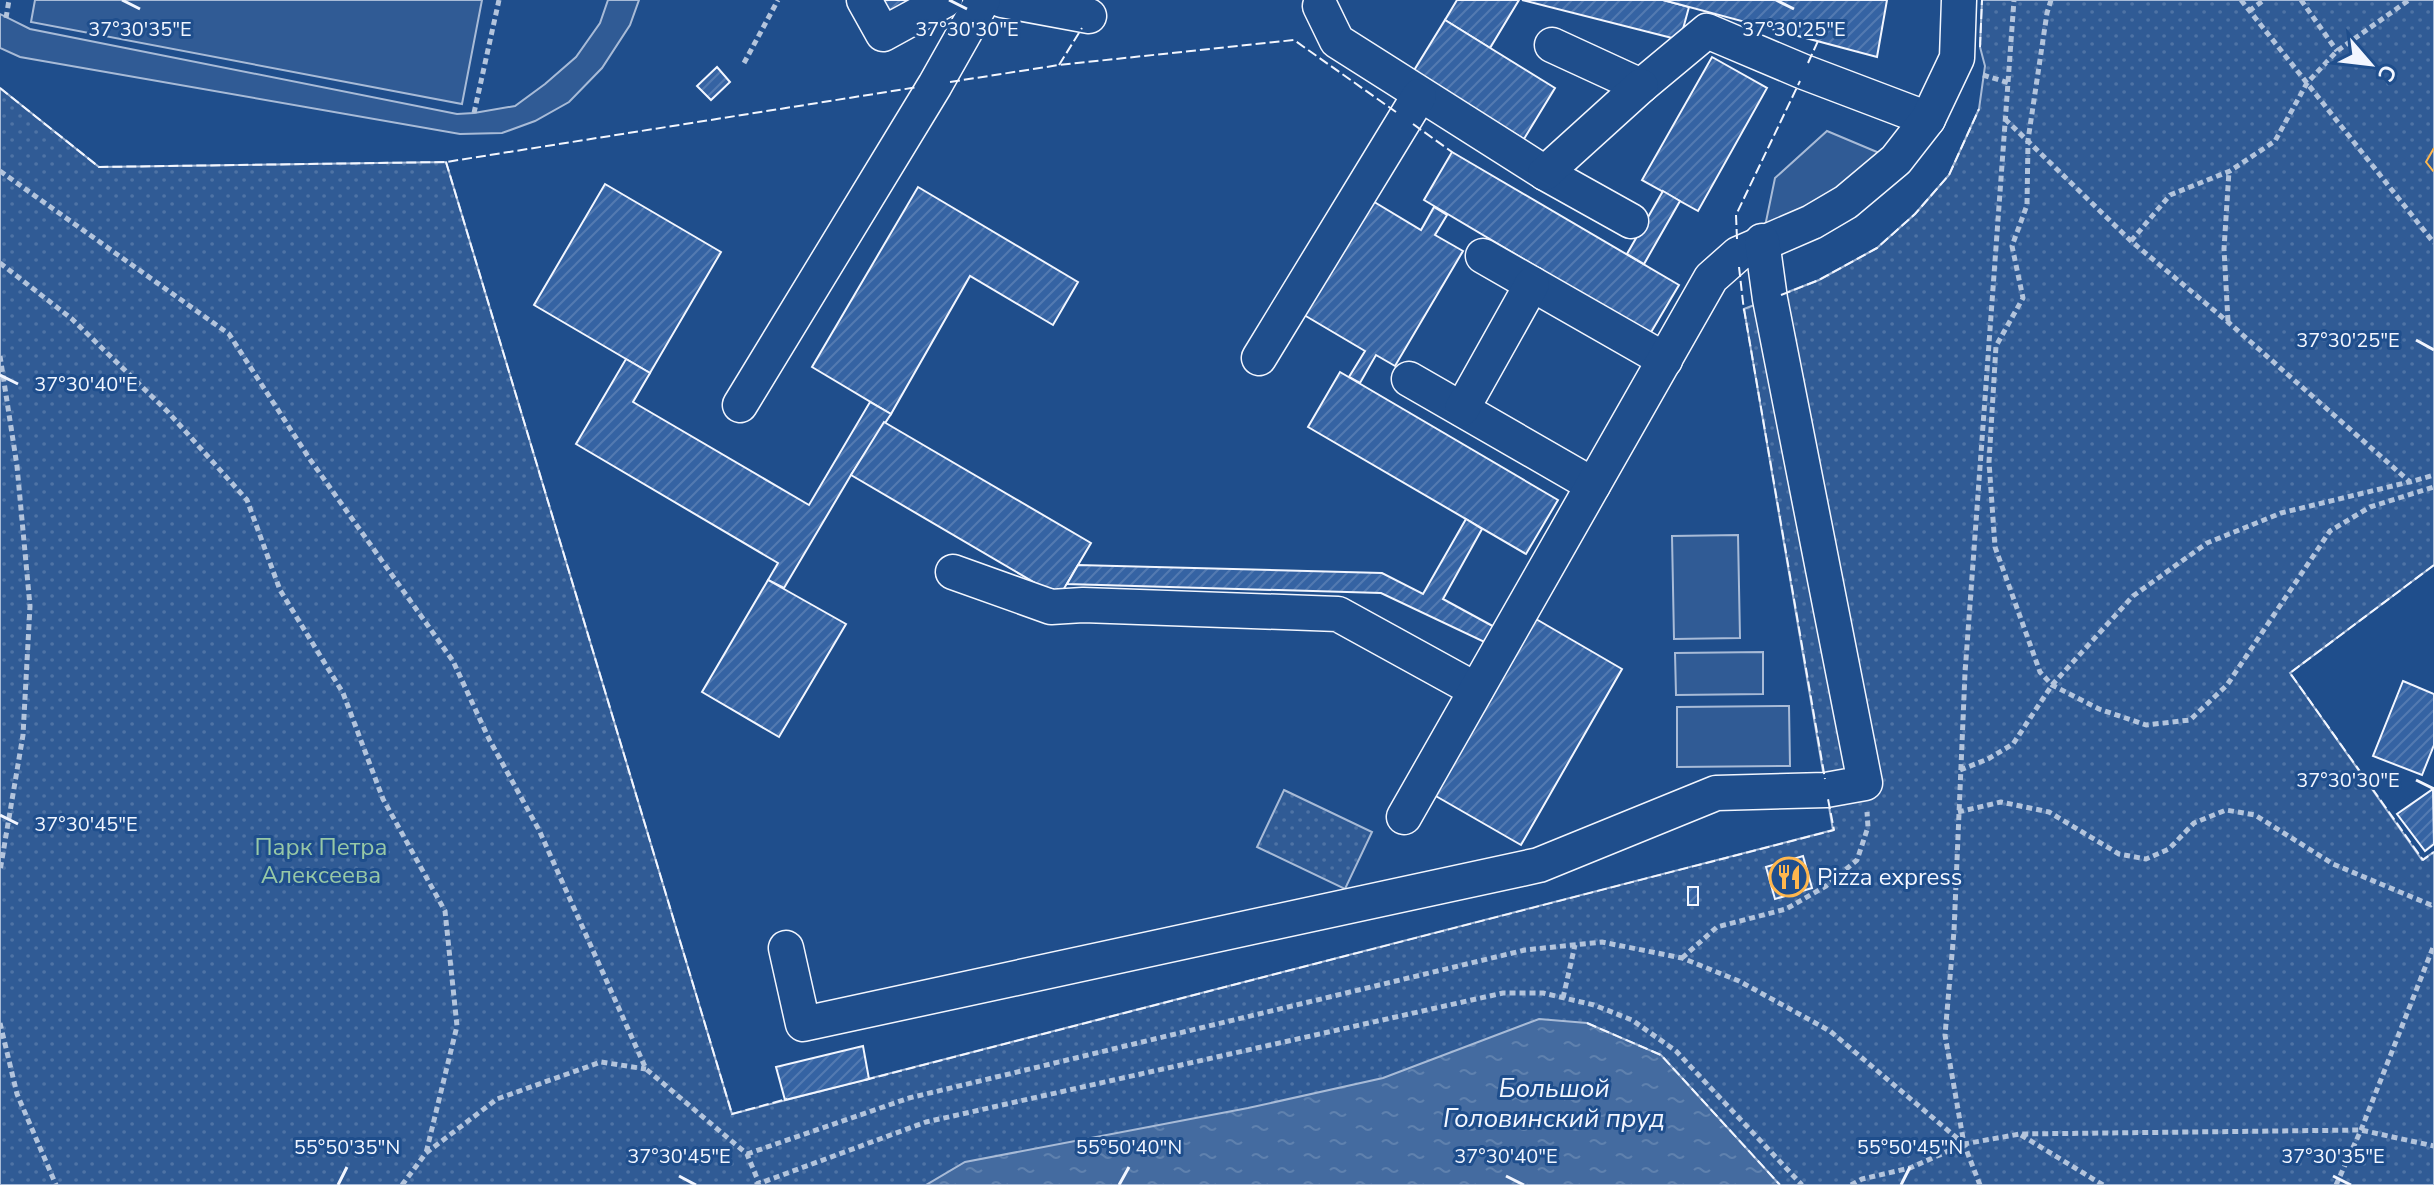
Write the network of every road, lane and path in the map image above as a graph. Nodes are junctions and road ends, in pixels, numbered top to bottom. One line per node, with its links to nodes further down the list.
1 (9, 0): 18 (path)
2 (499, 0): 25 (path)
3 (778, 0): 21 (path)
4 (864, 0): 5 (lane)
5 (945, 0)
6 (983, 0): 44 (lane)
7 (1002, 0): 17 (lane)
8 (1959, 0): 26 (lane)
9 (2014, 0): 27 (path)
10 (2051, 0): 28 (path)
11 (2241, 0): 16 (path)
12 (2264, 0): 16 (path)
13 (2301, 0): 20 (path)
14 (2409, 0): 20 (path)
15 (1320, 6): 24 (lane)
16 (2249, 11): 22 (path)
17 (1089, 16)
18 (6, 18)
19 (1552, 45): 23 (lane)
20 (2337, 51): 22 (path)
21 (744, 63)
22 (2307, 83): 30 (path); 34 (path)
23 (1641, 86): 26 (lane); 31 (lane)
24 (1419, 96): 31 (lane); 41 (lane)
25 (474, 113)
26 (1928, 119): 35 (lane)
27 (2005, 119): 28 (path); 53 (path)
28 (2028, 140): 33 (path); 51 (path)
29 (0, 171): 65 (path)
30 (2230, 171): 33 (path); 39 (path)
31 (1545, 173): 32 (lane)
32 (1631, 221)
33 (2131, 241): 39 (path)
34 (2434, 243)
35 (1750, 248): 42 (lane); 54 (lane)
36 (1483, 256): 38 (lane)
37 (0, 263): 70 (path)
38 (1532, 284): 42 (lane); 45 (lane)
39 (2228, 322): 47 (path)
40 (0, 356): 57 (path)
41 (1259, 358)
42 (1665, 360): 48 (lane)
43 (1409, 379): 45 (lane)
44 (740, 405)
45 (1462, 409): 48 (lane)
46 (2434, 475): 47 (path)
47 (2410, 482): 51 (path)
48 (1593, 485): 52 (lane)
49 (2434, 487): 51 (path)
50 (953, 572): 52 (lane)
51 (2052, 685): 53 (path)
52 (1476, 690): 56 (lane)
53 (1960, 770): 55 (path)
54 (1865, 783): 61 (lane); 62 (path)
55 (1958, 812): 58 (path); 68 (path)
56 (1404, 817)
57 (0, 871)
58 (2434, 903)
59 (1575, 945): 62 (path); 63 (path); 71 (path)
60 (2434, 945): 66 (path)
61 (786, 948)
62 (1682, 958): 68 (path)
63 (1563, 998): 72 (path); 75 (path)
64 (0, 1023): 73 (path)
65 (646, 1069): 70 (path); 71 (path)
66 (2361, 1130): 67 (path); 69 (path); 79 (path)
67 (2020, 1134): 68 (path); 78 (path)
68 (1964, 1144): 76 (path); 77 (path)
69 (2434, 1146)
70 (426, 1153): 74 (path)
71 (747, 1154): 72 (path)
72 (757, 1184)
73 (56, 1185)
74 (402, 1185)
75 (1802, 1185)
76 (1851, 1185)
77 (1980, 1185)
78 (2103, 1185)
79 (2336, 1185)

